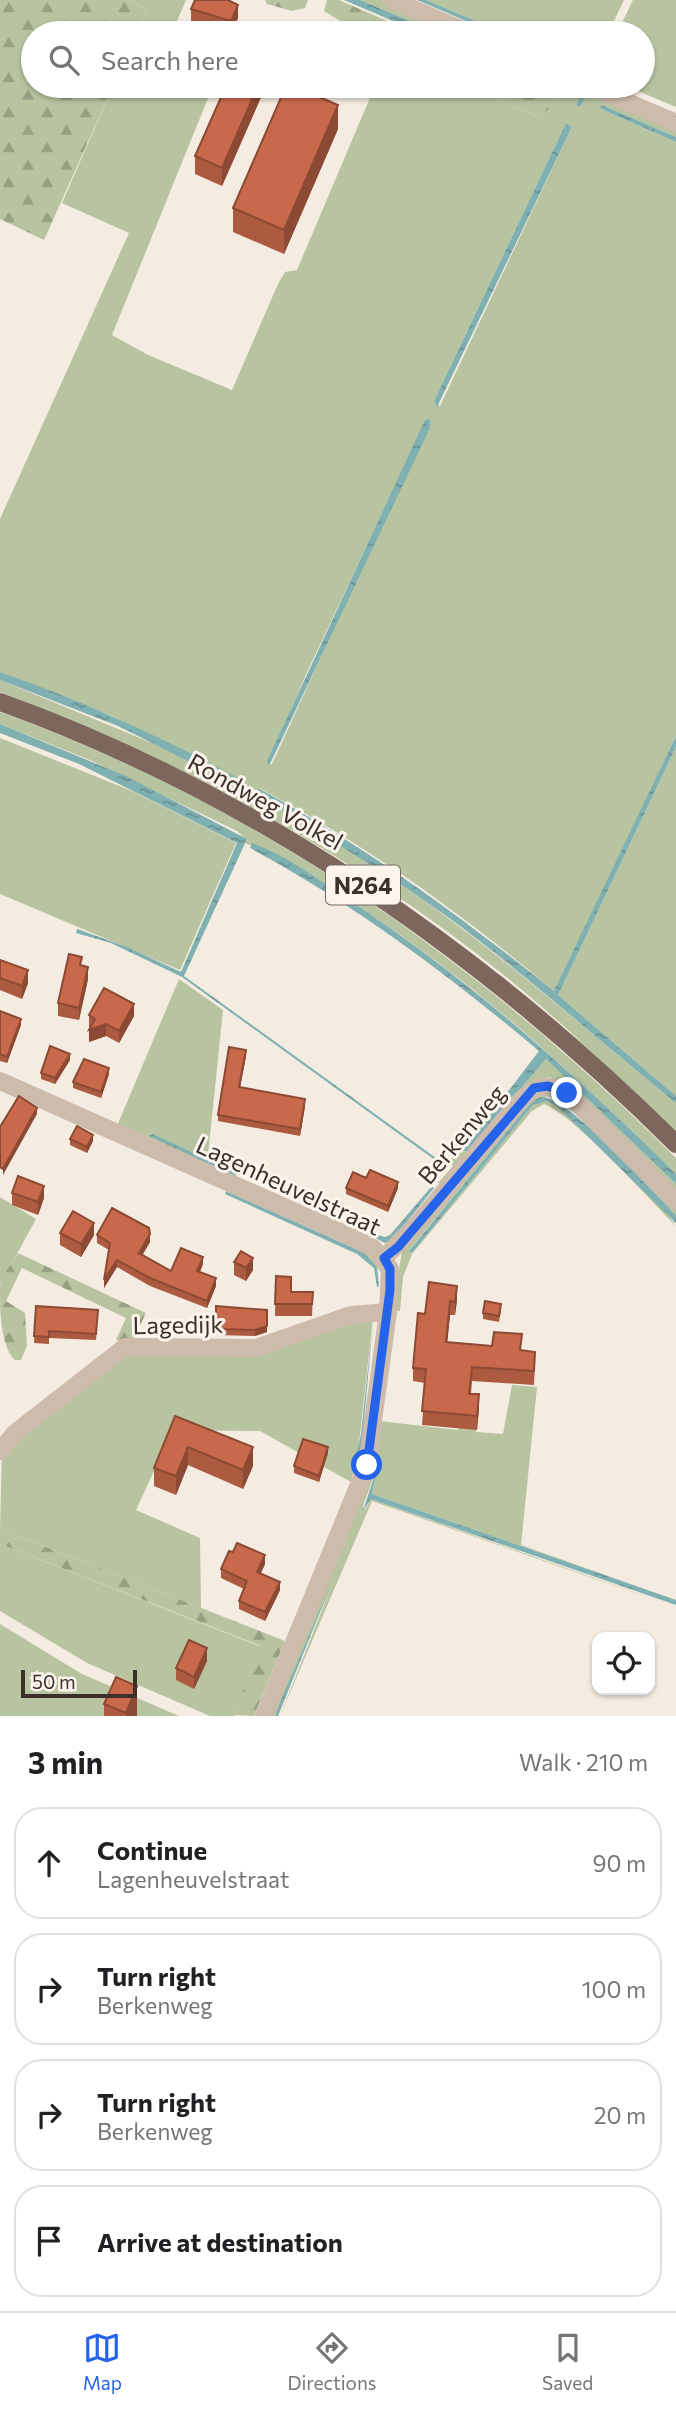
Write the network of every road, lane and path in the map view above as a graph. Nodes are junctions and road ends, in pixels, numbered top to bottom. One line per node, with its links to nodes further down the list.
1 (392, 0): 2 (street)
2 (441, 21)
3 (618, 98): 4 (street)
4 (676, 123)
5 (0, 702): 7 (main road, Rondweg Volkel / N264)
6 (0, 1081): 9 (street, Lagenheuvelstraat)
7 (676, 1144)
8 (676, 1201): 9 (street, Berkenweg)
9 (384, 1258): 10 (street, Lagenheuvelstraat)
10 (388, 1312): 11 (street, Lagedijk); 12 (street, Lagenheuvelstraat)
11 (0, 1451)
12 (264, 1716)

